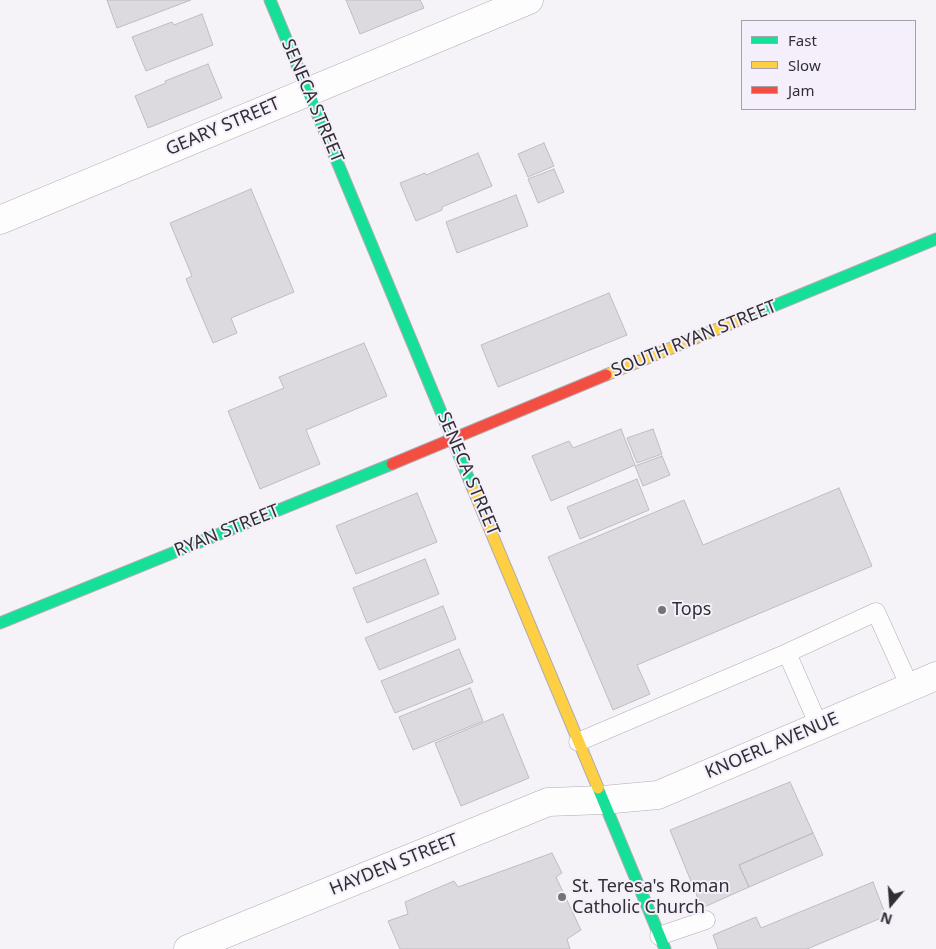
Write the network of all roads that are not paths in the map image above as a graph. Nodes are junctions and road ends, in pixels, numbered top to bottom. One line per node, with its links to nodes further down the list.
1 (270, 0): 3 (main road, SENECA STREET)
2 (529, 0): 3 (street, GEARY STREET)
3 (308, 92): 4 (street, GEARY STREET); 6 (main road, SENECA STREET)
4 (0, 220)
5 (936, 239): 6 (main road, SOUTH RYAN STREET)
6 (453, 438): 7 (main road, RYAN STREET); 12 (main road, SENECA STREET)
7 (0, 623)
8 (787, 652): 10 (lane); 11 (lane); 12 (lane)
9 (936, 676): 10 (street, KNOERL AVENUE)
10 (910, 687): 11 (street, KNOERL AVENUE)
11 (820, 726): 13 (street, KNOERL AVENUE)
12 (578, 742): 13 (main road, SENECA STREET)
13 (603, 800): 15 (main road, SENECA STREET); 16 (street, HAYDEN STREET)
14 (706, 920): 15 (lane)
15 (662, 942)
16 (188, 949)

